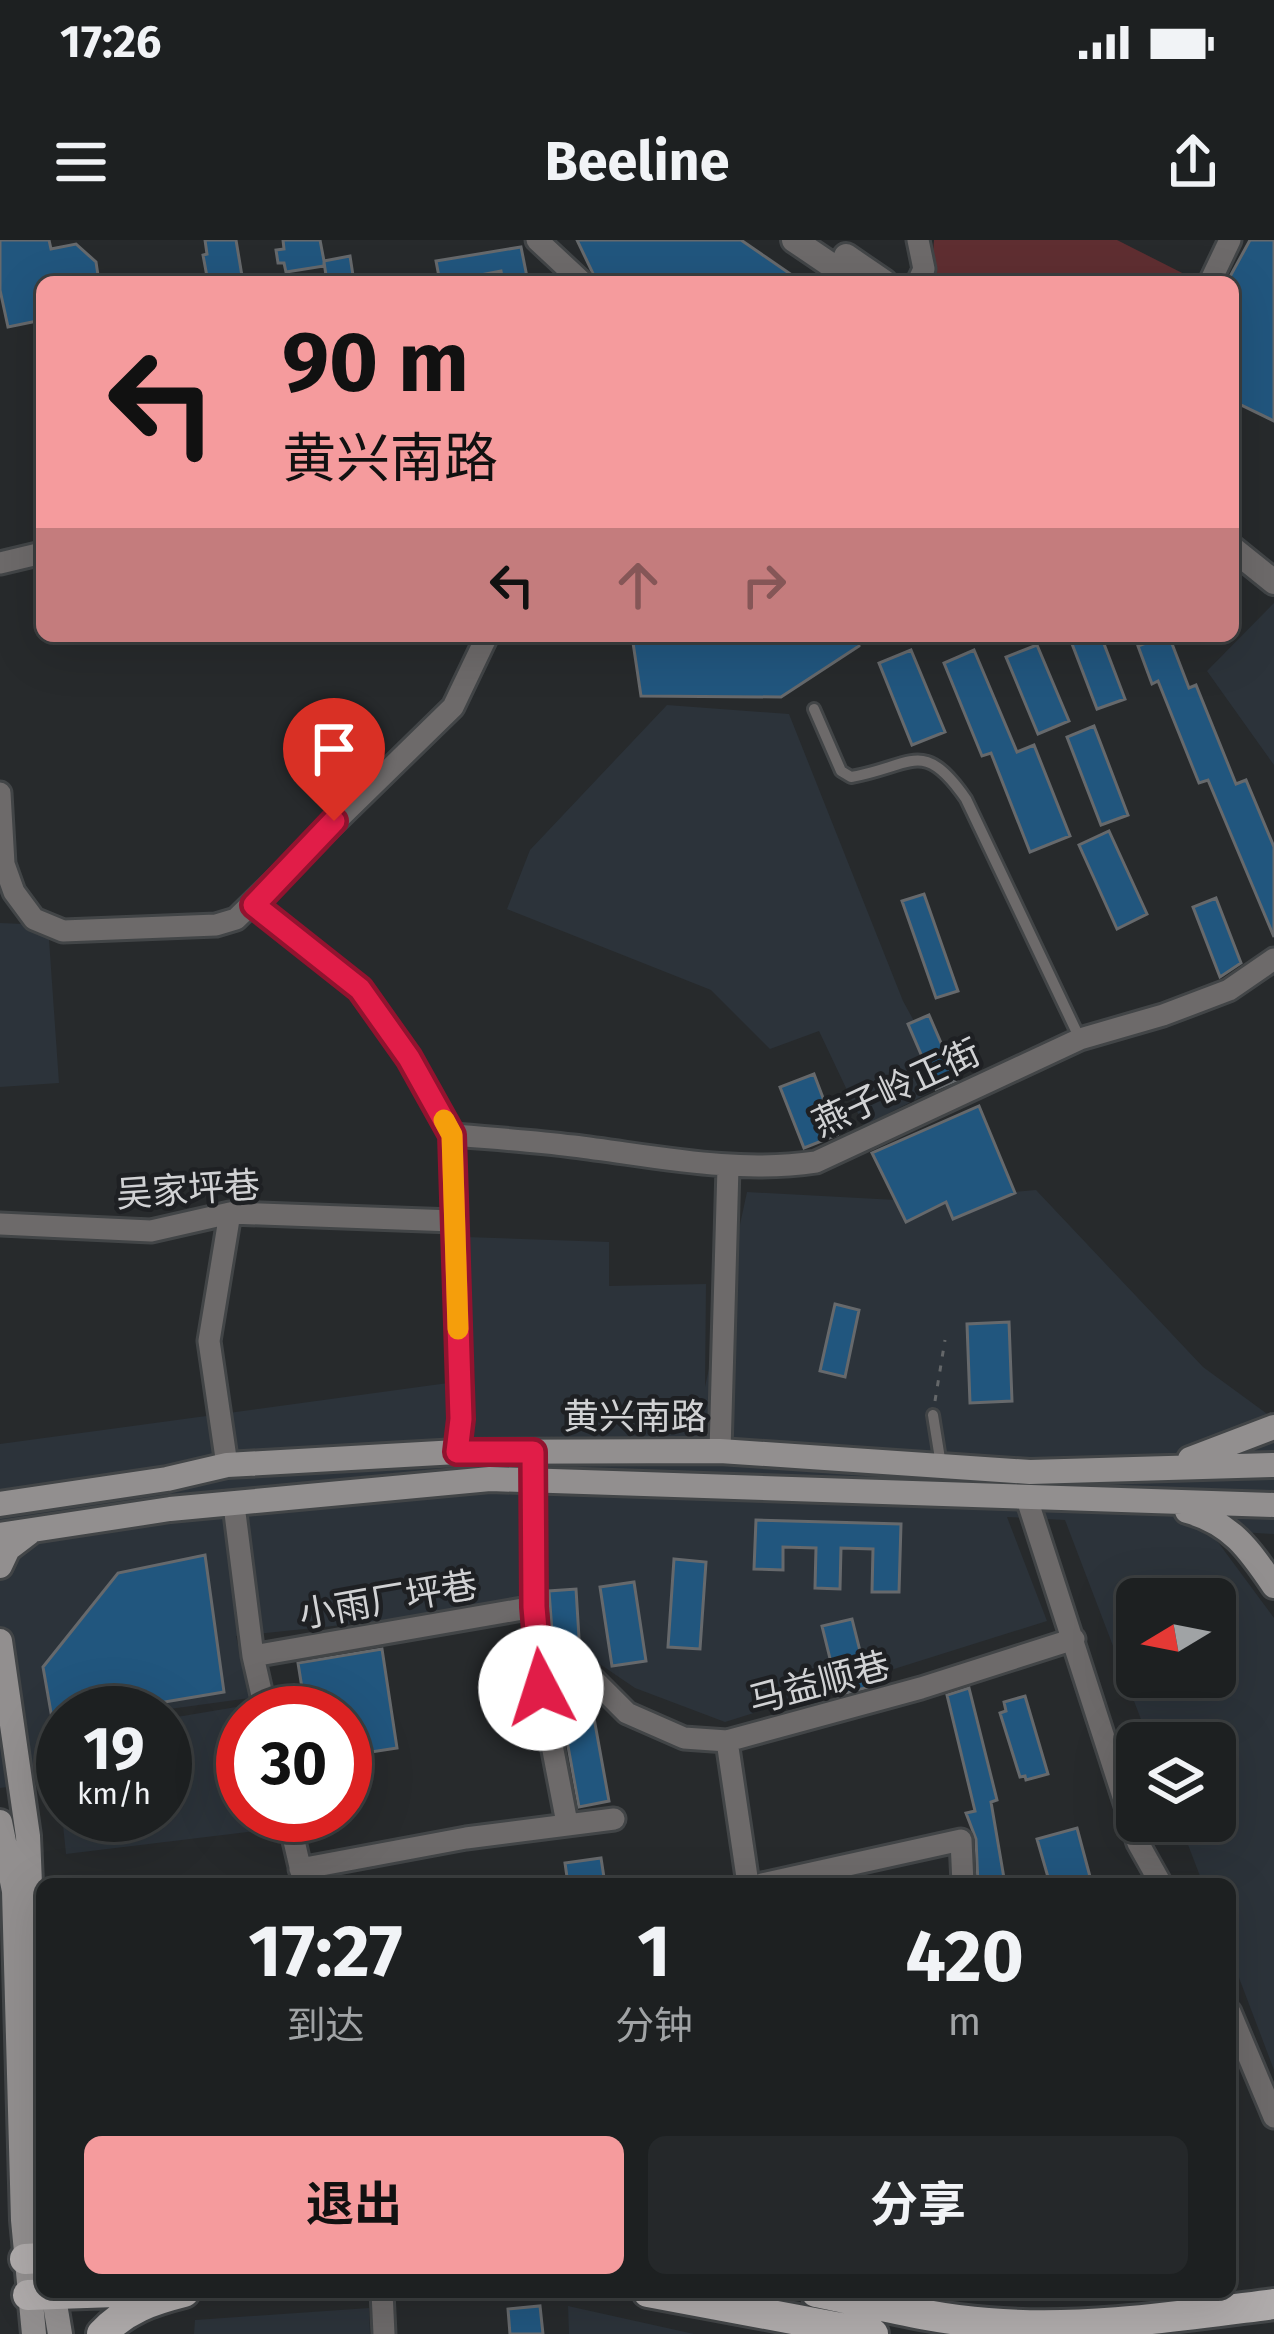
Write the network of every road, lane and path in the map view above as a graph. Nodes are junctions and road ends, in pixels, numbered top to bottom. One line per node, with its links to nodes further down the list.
1 (537, 240): 6 (street)
2 (794, 240): 7 (street)
3 (822, 240): 8 (street)
4 (918, 240): 9 (street)
5 (1230, 240): 10 (street)
6 (576, 276)
7 (847, 276)
8 (875, 276)
9 (921, 276)
10 (1213, 276)
11 (1239, 535): 14 (street)
12 (1239, 554): 16 (street)
13 (36, 555): 15 (street)
14 (1274, 562)
15 (0, 563)
16 (1274, 582)
17 (484, 642): 20 (street)
18 (814, 709): 22 (lane)
19 (0, 793): 20 (street)
20 (254, 905): 23 (street)
21 (1274, 958): 22 (street, 燕子岭正街)
22 (1080, 1039): 24 (street, 燕子岭正街)
23 (452, 1135): 24 (street, 燕子岭正街); 26 (street)
24 (728, 1166): 31 (street)
25 (230, 1213): 26 (street, 吴家坪巷); 27 (street, 吴家坪巷); 34 (street)
26 (453, 1221): 32 (street)
27 (0, 1224)
28 (945, 1340): 29 (path)
29 (933, 1415): 36 (lane)
30 (1274, 1427): 37 (main road)
31 (720, 1451): 33 (main road, 黄兴南路); 36 (main road, 黄兴南路)
32 (457, 1452): 33 (main road, 黄兴南路); 34 (main road, 黄兴南路)
33 (533, 1452): 38 (street)
34 (226, 1465): 41 (main road, 黄兴南路)
35 (1274, 1465): 37 (main road, 黄兴南路)
36 (941, 1466): 37 (main road, 黄兴南路)
37 (1152, 1469)
38 (533, 1479): 40 (main road, 黄兴南路); 44 (main road, 黄兴南路); 50 (street)
39 (0, 1490): 41 (main road)
40 (1026, 1496): 42 (main road, 黄兴南路); 51 (street)
41 (37, 1499): 43 (main road, 黄兴南路)
42 (1144, 1499): 45 (main road, 黄兴南路); 49 (main road)
43 (0, 1504)
44 (235, 1505): 46 (main road, 黄兴南路); 53 (street)
45 (1274, 1505)
46 (38, 1529): 47 (main road, 黄兴南路); 48 (main road)
47 (0, 1534)
48 (0, 1566)
49 (1274, 1586)
50 (534, 1607): 53 (street, 小雨厂坪巷); 58 (street)
51 (1074, 1639): 56 (street, 马益顺巷); 65 (street)
52 (0, 1640): 67 (main road)
53 (254, 1656): 55 (street)
54 (593, 1678): 56 (street, 马益顺巷)
55 (260, 1686)
56 (728, 1741): 62 (street)
57 (614, 1819): 58 (street)
58 (567, 1823): 61 (street)
59 (2, 1838): 69 (main road)
60 (294, 1842): 61 (street)
61 (302, 1876)
62 (747, 1878)
63 (789, 1878): 64 (street)
64 (963, 1878)
65 (1158, 1878)
66 (1236, 2026): 68 (street)
67 (36, 2029)
68 (1274, 2117)
69 (33, 2259)
70 (1274, 2292): 79 (main road)
71 (44, 2298): 81 (main road)
72 (46, 2298): 82 (main road)
73 (168, 2298): 83 (main road)
74 (382, 2298): 84 (street)
75 (669, 2298): 80 (main road)
76 (878, 2298): 77 (main road)
77 (931, 2303): 79 (main road)
78 (1274, 2304): 79 (main road)
79 (1227, 2310)
80 (755, 2322): 85 (main road)
81 (34, 2334)
82 (60, 2334)
83 (102, 2334)
84 (384, 2334)
85 (873, 2334)

